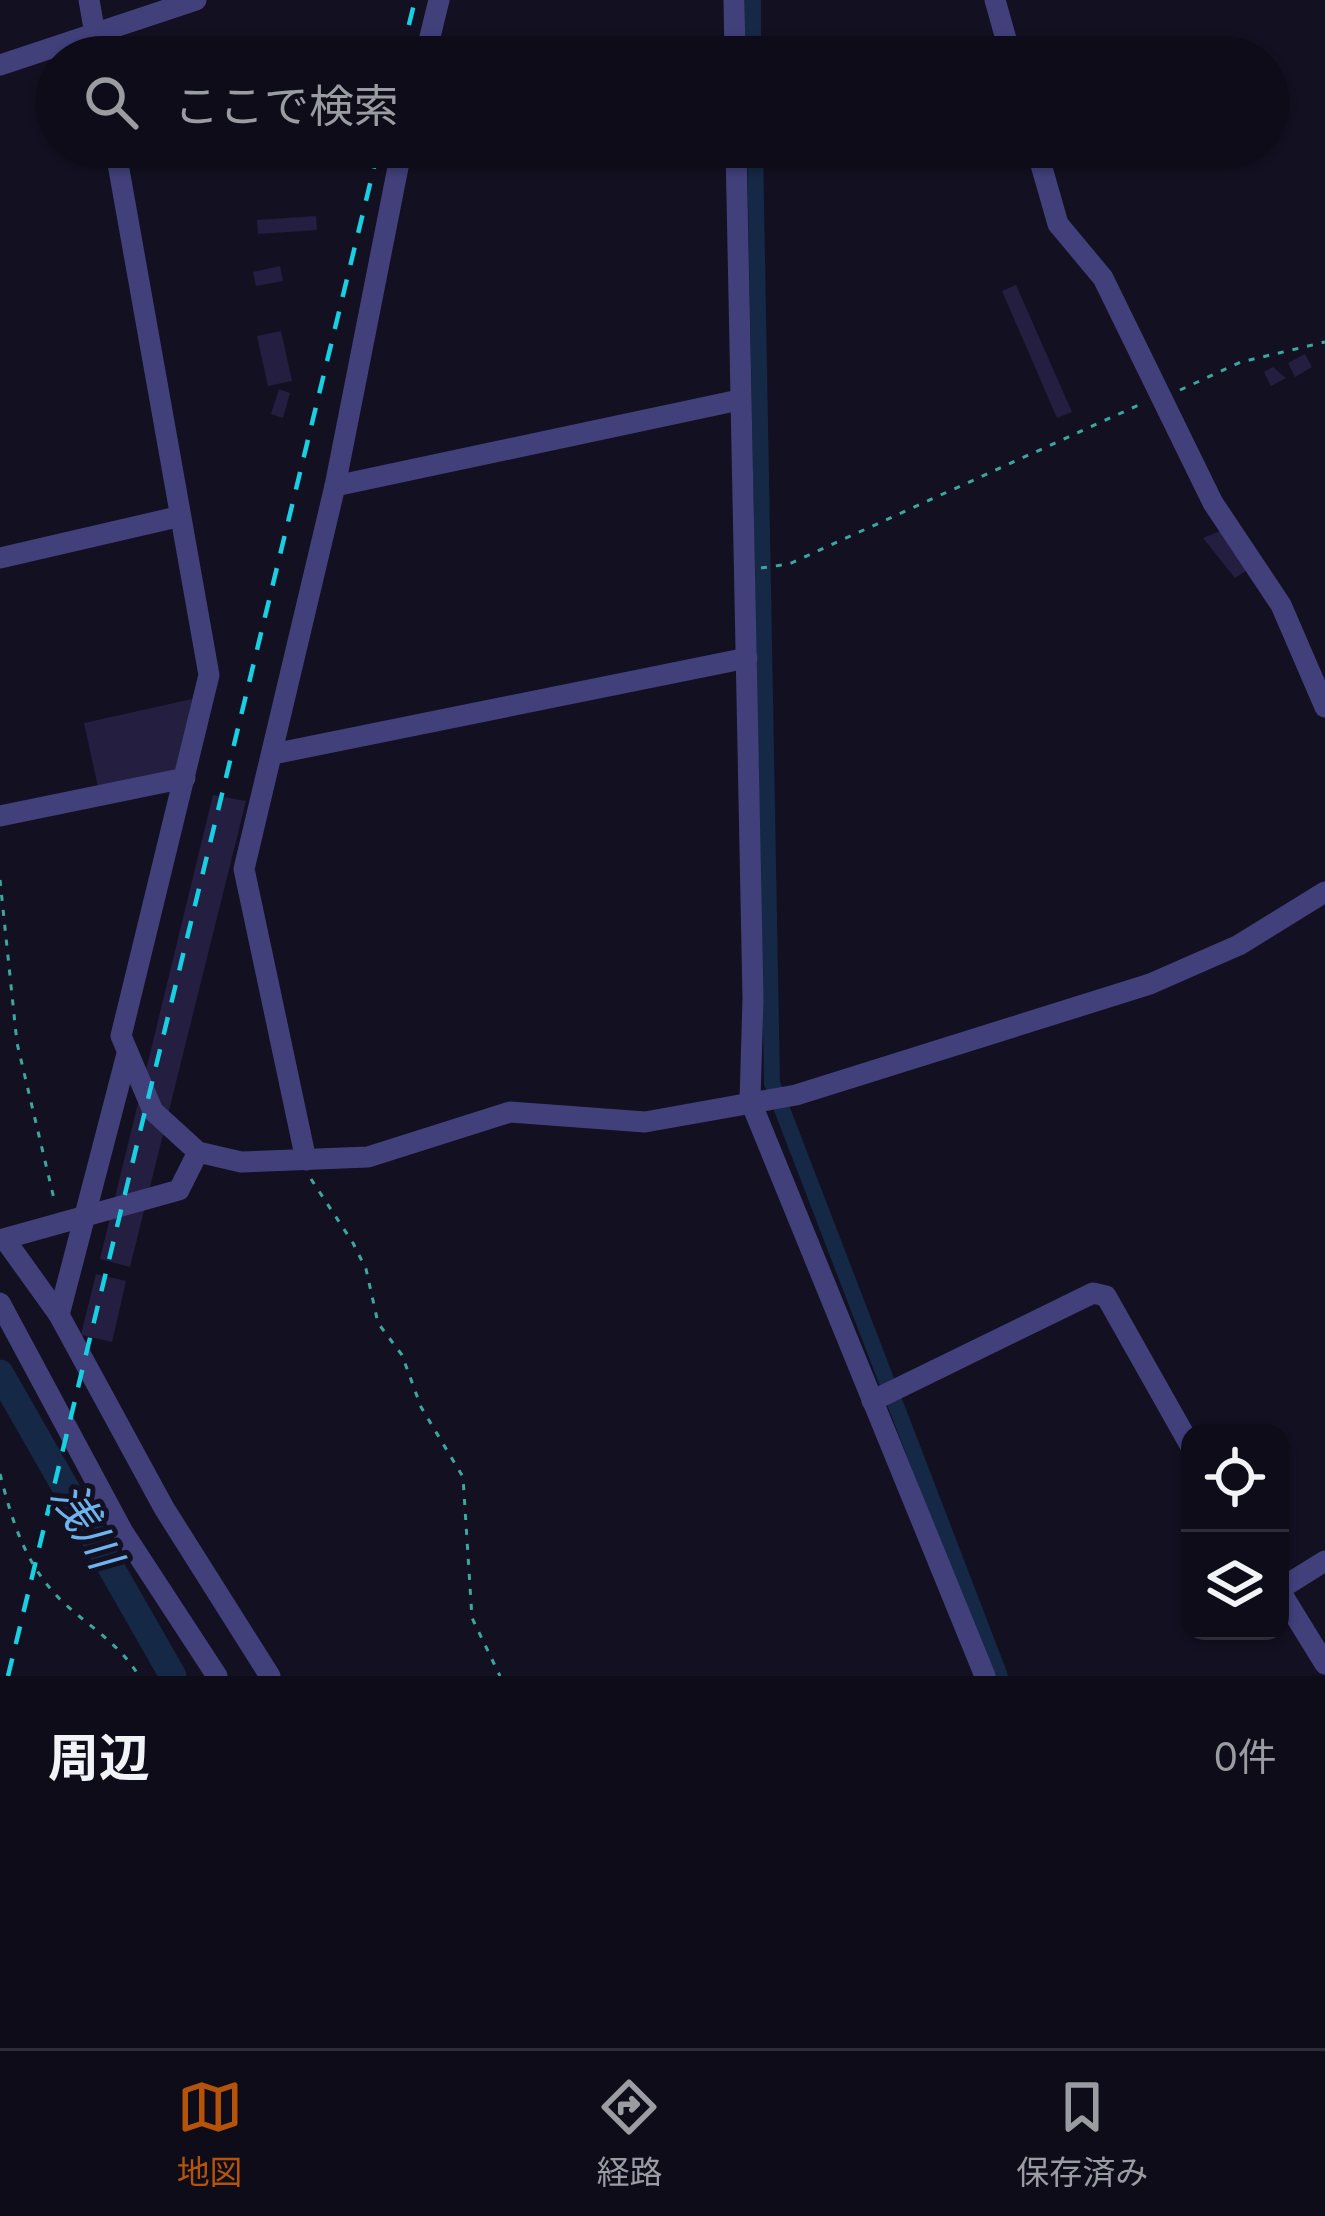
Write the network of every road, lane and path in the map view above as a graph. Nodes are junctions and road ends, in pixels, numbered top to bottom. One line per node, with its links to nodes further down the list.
1 (89, 0): 6 (street)
2 (196, 0): 7 (street)
3 (439, 0): 8 (street)
4 (734, 0): 9 (street)
5 (995, 0): 10 (street)
6 (96, 36)
7 (121, 36)
8 (430, 36)
9 (735, 36)
10 (1005, 36)
11 (36, 58): 12 (street)
12 (0, 64)
13 (119, 168): 21 (street)
14 (398, 168): 20 (street)
15 (736, 168): 19 (street)
16 (1042, 168): 18 (street)
17 (1325, 342): 18 (path)
18 (1160, 396): 23 (path); 25 (street)
19 (739, 400): 20 (street); 24 (street)
20 (335, 487): 26 (street)
21 (177, 518): 22 (street); 27 (street)
22 (0, 558)
23 (770, 567)
24 (747, 658): 26 (street); 32 (street)
25 (1325, 707)
26 (273, 754): 34 (street)
27 (185, 778): 28 (street); 31 (street)
28 (0, 816)
29 (0, 880): 36 (path)
30 (1325, 892): 32 (street)
31 (127, 1054): 33 (street); 35 (street)
32 (768, 1099): 34 (street); 40 (street)
33 (198, 1152): 34 (street); 35 (street)
34 (306, 1160): 50 (path)
35 (86, 1218): 36 (street); 39 (street)
36 (60, 1224): 37 (street)
37 (3, 1240): 39 (street)
38 (0, 1303): 48 (street)
39 (59, 1315): 49 (street)
40 (884, 1394): 41 (street); 51 (street)
41 (1181, 1429)
42 (0, 1474): 47 (path)
43 (1325, 1561): 44 (street)
44 (1289, 1584)
45 (1289, 1605): 46 (street)
46 (1325, 1664)
47 (140, 1676)
48 (217, 1676)
49 (270, 1676)
50 (500, 1676)
51 (985, 1676)

